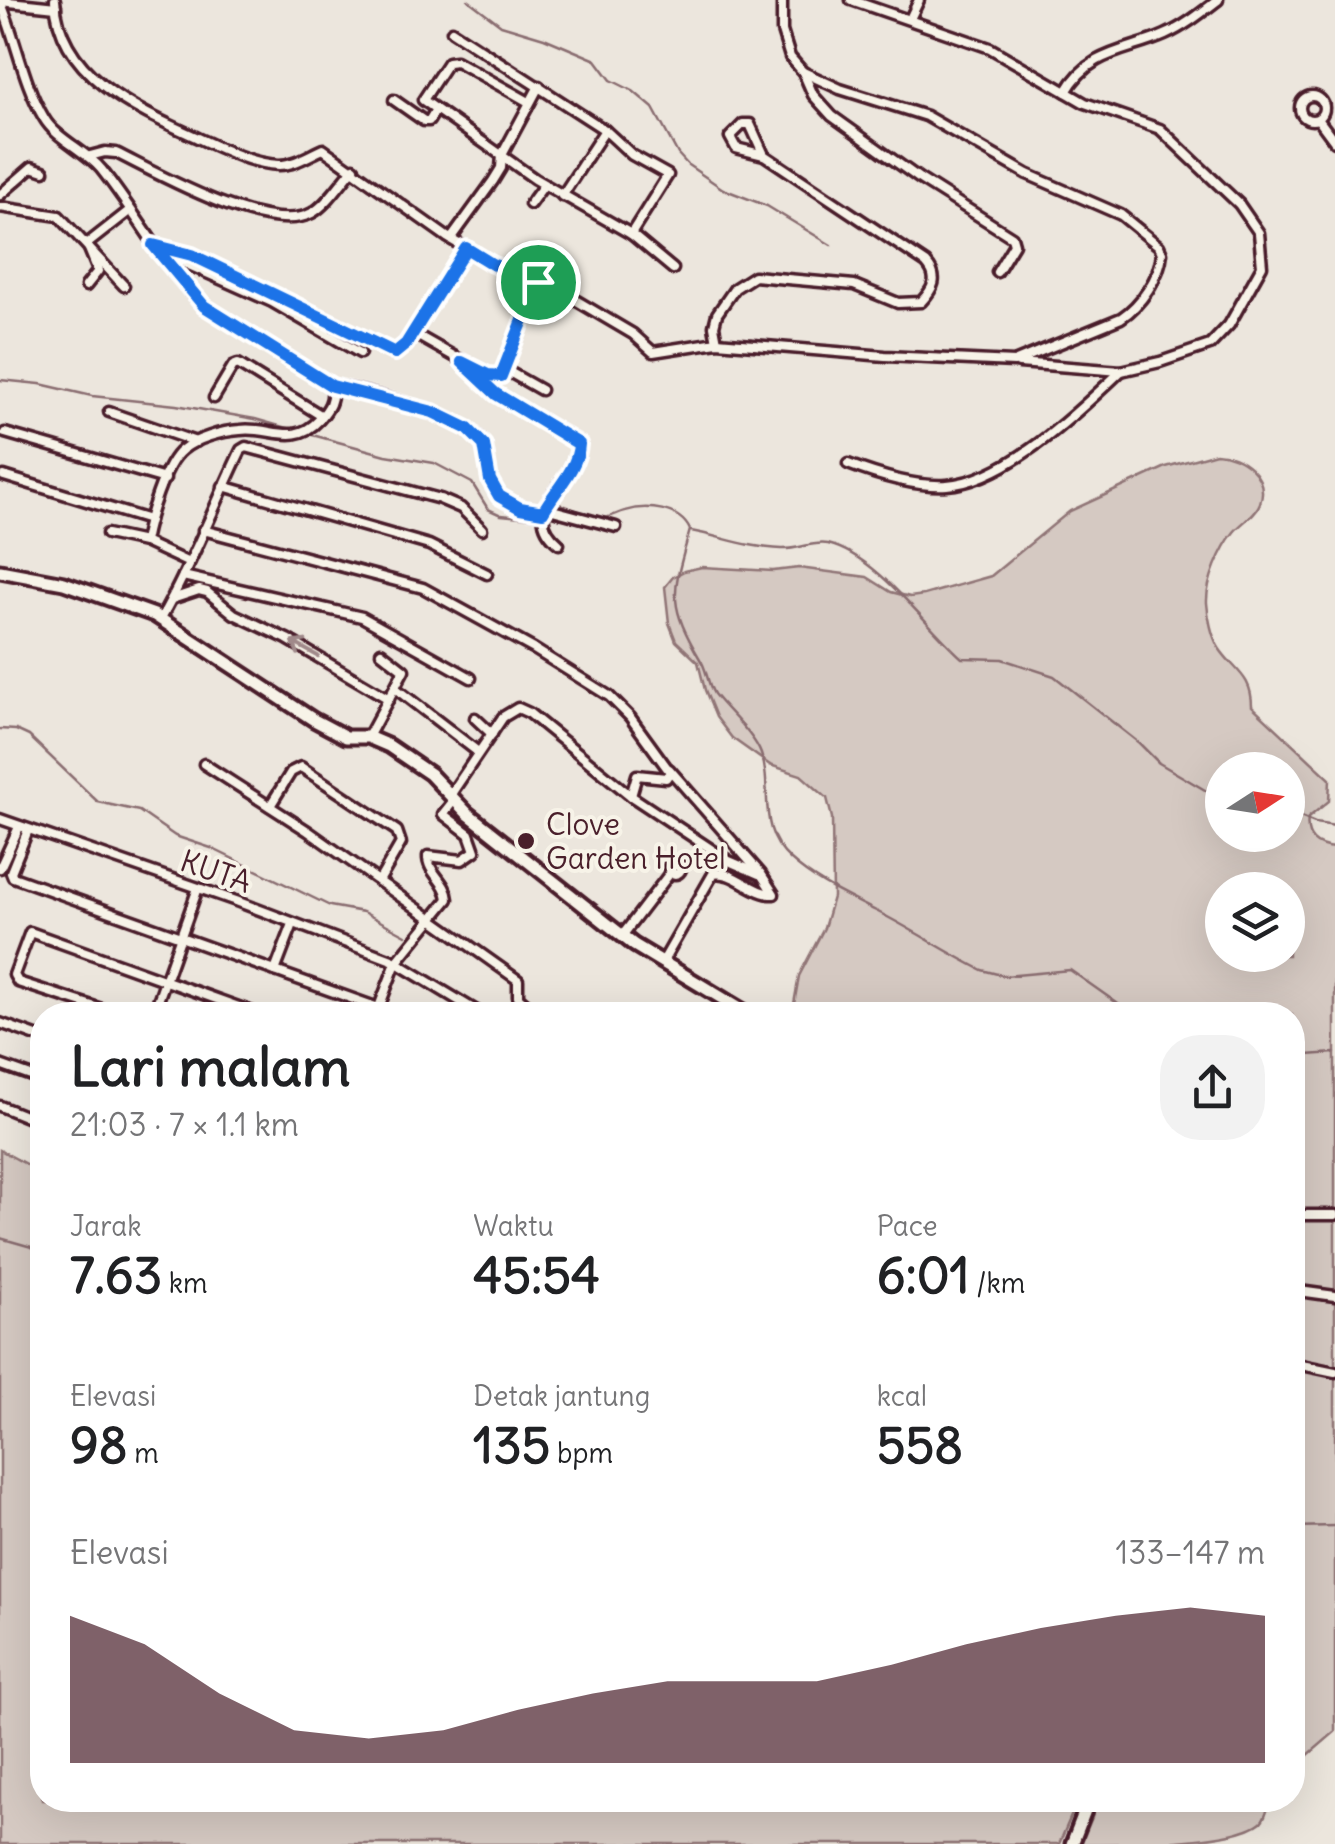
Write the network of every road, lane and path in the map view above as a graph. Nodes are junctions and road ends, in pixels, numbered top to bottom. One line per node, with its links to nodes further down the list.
1 (782, 0): 9 (street)
2 (851, 0): 7 (street)
3 (919, 0): 7 (street)
4 (1218, 0): 11 (street)
5 (0, 1): 6 (street); 20 (street)
6 (56, 3): 21 (street)
7 (910, 19): 11 (street)
8 (452, 30): 10 (street)
9 (803, 72): 35 (street); 43 (street)
10 (539, 86): 13 (street); 16 (street)
11 (1066, 92): 45 (street)
12 (394, 100): 14 (street)
13 (529, 102): 14 (street); 18 (street)
14 (436, 111): 18 (street)
15 (1318, 118): 17 (street)
16 (605, 130): 25 (street); 29 (street)
17 (1335, 142)
18 (502, 154): 23 (street); 30 (street)
19 (764, 155): 19 (street); 40 (street)
20 (90, 156): 21 (street); 28 (street)
21 (354, 168): 30 (street)
22 (44, 171): 24 (street)
23 (544, 185): 25 (street); 26 (street)
24 (0, 195)
25 (562, 196): 29 (street)
26 (530, 204)
27 (0, 206): 31 (street)
28 (129, 211): 31 (street); 32 (street)
29 (631, 234): 34 (street)
30 (450, 238): 33 (street)
31 (87, 244): 37 (street); 38 (street)
32 (155, 248): 39 (street); 41 (street); 46 (street)
33 (466, 248): 36 (street); 39 (street)
34 (673, 269)
35 (997, 272)
36 (538, 282): 40 (street); 44 (street)
37 (86, 286)
38 (124, 286)
39 (413, 333): 42 (street)
40 (718, 342): 43 (street)
41 (360, 353)
42 (462, 362): 44 (street); 57 (street)
43 (1014, 362): 45 (street)
44 (504, 369): 47 (street)
45 (1121, 371): 53 (street)
46 (332, 386): 50 (street); 57 (street)
47 (541, 390)
48 (214, 398): 50 (street)
49 (108, 412): 52 (street)
50 (322, 416): 52 (street)
51 (5, 433): 55 (street)
52 (196, 442): 55 (street)
53 (848, 464)
54 (4, 476): 58 (street)
55 (165, 479): 58 (street)
56 (223, 486): 60 (street); 61 (street); 67 (street)
57 (544, 510): 59 (street); 64 (street)
58 (149, 520): 63 (street)
59 (616, 527)
60 (482, 529)
61 (203, 530): 65 (street); 80 (street)
62 (107, 534): 63 (street)
63 (144, 542): 65 (street)
64 (559, 544)
65 (189, 563): 68 (street)
66 (0, 571): 70 (street)
67 (487, 574)
68 (183, 576): 69 (street); 72 (street)
69 (172, 599): 70 (street); 74 (street, one-way to 69)
70 (160, 618): 77 (street)
71 (381, 652): 73 (street)
72 (471, 678)
73 (395, 688): 74 (street); 78 (street)
74 (388, 699): 77 (street)
75 (476, 718): 76 (street)
76 (492, 734): 78 (street); 82 (street)
77 (368, 738): 81 (street)
78 (478, 752): 81 (street)
79 (204, 764): 83 (street)
80 (670, 769): 82 (street); 88 (street)
81 (453, 796): 91 (street); 94 (street)
82 (631, 796): 88 (street)
83 (270, 806): 89 (street); 89 (street)
84 (0, 819): 85 (street, KUTA)
85 (24, 828): 86 (street); 90 (street, KUTA); 93 (street)
86 (0, 868)
87 (670, 873): 94 (street)
88 (761, 874): 96 (street)
89 (379, 881): 91 (street)
90 (198, 888): 92 (street, KUTA); 93 (street)
91 (431, 920): 95 (street); 105 (street)
92 (293, 924): 95 (street, KUTA); 97 (street)
93 (180, 936): 97 (street); 98 (street)
94 (622, 936): 96 (street)
95 (396, 962): 103 (street); 104 (street, KUTA)
96 (662, 963): 106 (street)
97 (275, 970): 102 (street)
98 (166, 979): 99 (street); 100 (street); 101 (street)
99 (80, 1002)
100 (158, 1002)
101 (227, 1002)
102 (355, 1002)
103 (380, 1002)
104 (462, 1002)
105 (524, 1002)
106 (728, 1002)
107 (0, 1023): 108 (street)
108 (30, 1034)
109 (0, 1065): 110 (street)
110 (30, 1076)
111 (0, 1106): 112 (street)
112 (30, 1117)
113 (1305, 1214): 114 (street)
114 (1335, 1215)
115 (1305, 1292): 116 (street)
116 (1335, 1296)
117 (1305, 1366): 118 (street)
118 (1335, 1372)
119 (1084, 1812): 120 (street)
120 (1072, 1844)

